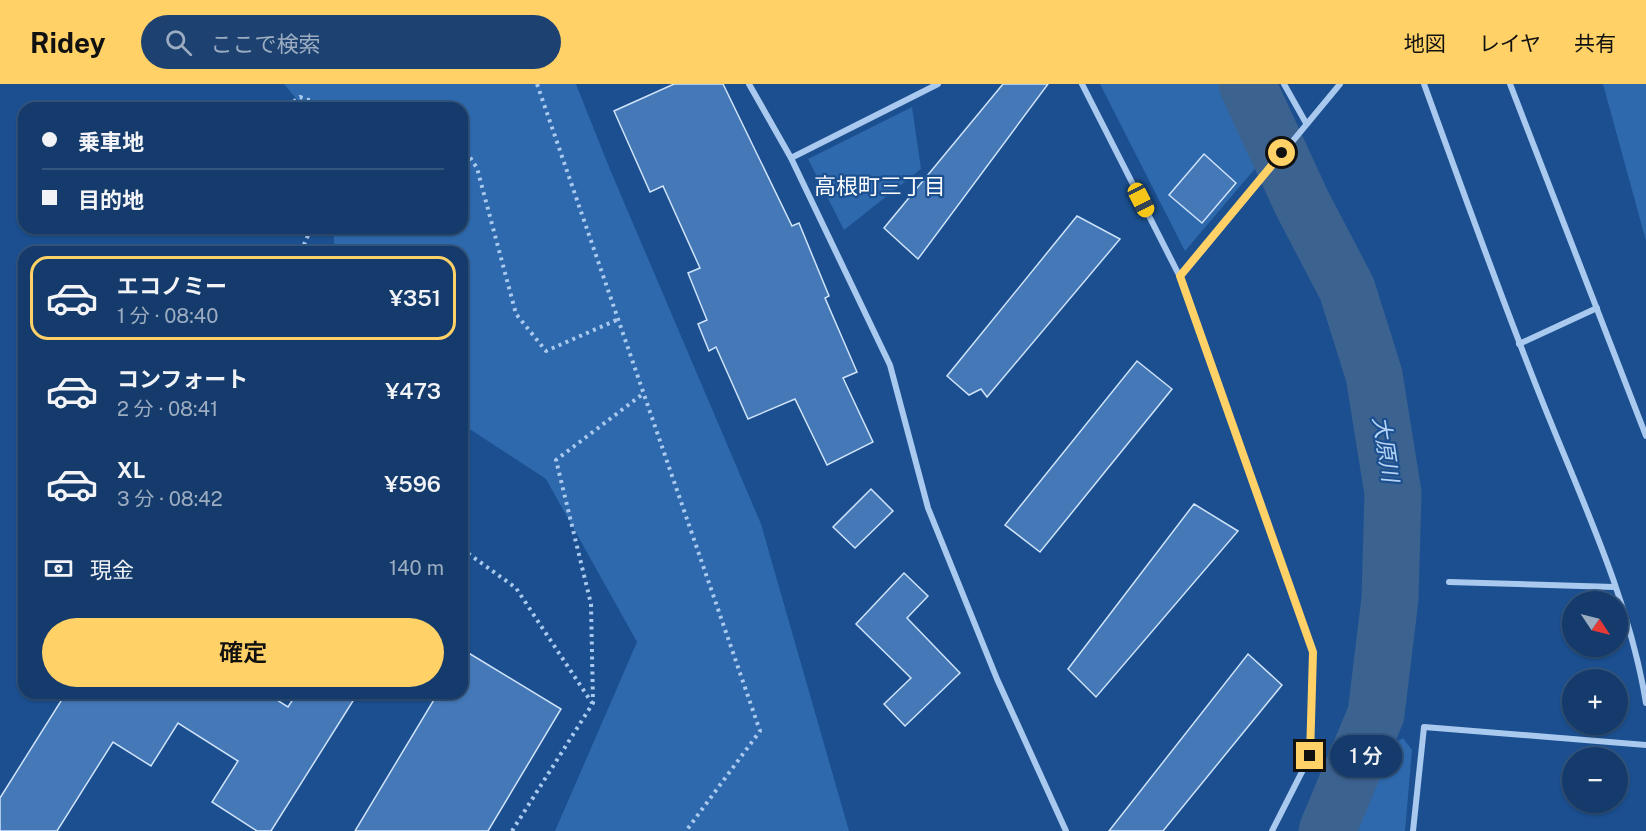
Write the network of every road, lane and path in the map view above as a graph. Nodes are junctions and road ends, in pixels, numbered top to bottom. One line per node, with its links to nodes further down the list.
1 (537, 84): 16 (path)
2 (749, 84): 13 (street)
3 (938, 84): 13 (street)
4 (1082, 84): 14 (street)
5 (1284, 84): 11 (street)
6 (1340, 84): 11 (street)
7 (1424, 84): 17 (street)
8 (1510, 84): 15 (street)
9 (293, 102): 10 (path)
10 (315, 102)
11 (1306, 123): 14 (street)
12 (468, 154): 16 (path)
13 (791, 158): 28 (street)
14 (1180, 276): 29 (street)
15 (1597, 308): 17 (street); 19 (street)
16 (619, 319): 18 (path)
17 (1519, 344): 22 (street)
18 (644, 393): 23 (path); 27 (path)
19 (1646, 436)
20 (468, 553): 23 (path)
21 (1449, 582): 22 (street)
22 (1614, 587): 24 (street)
23 (593, 703): 26 (path)
24 (1646, 703)
25 (1646, 745): 30 (street)
26 (512, 831)
27 (686, 831)
28 (1066, 831)
29 (1272, 831)
30 (1413, 831)

